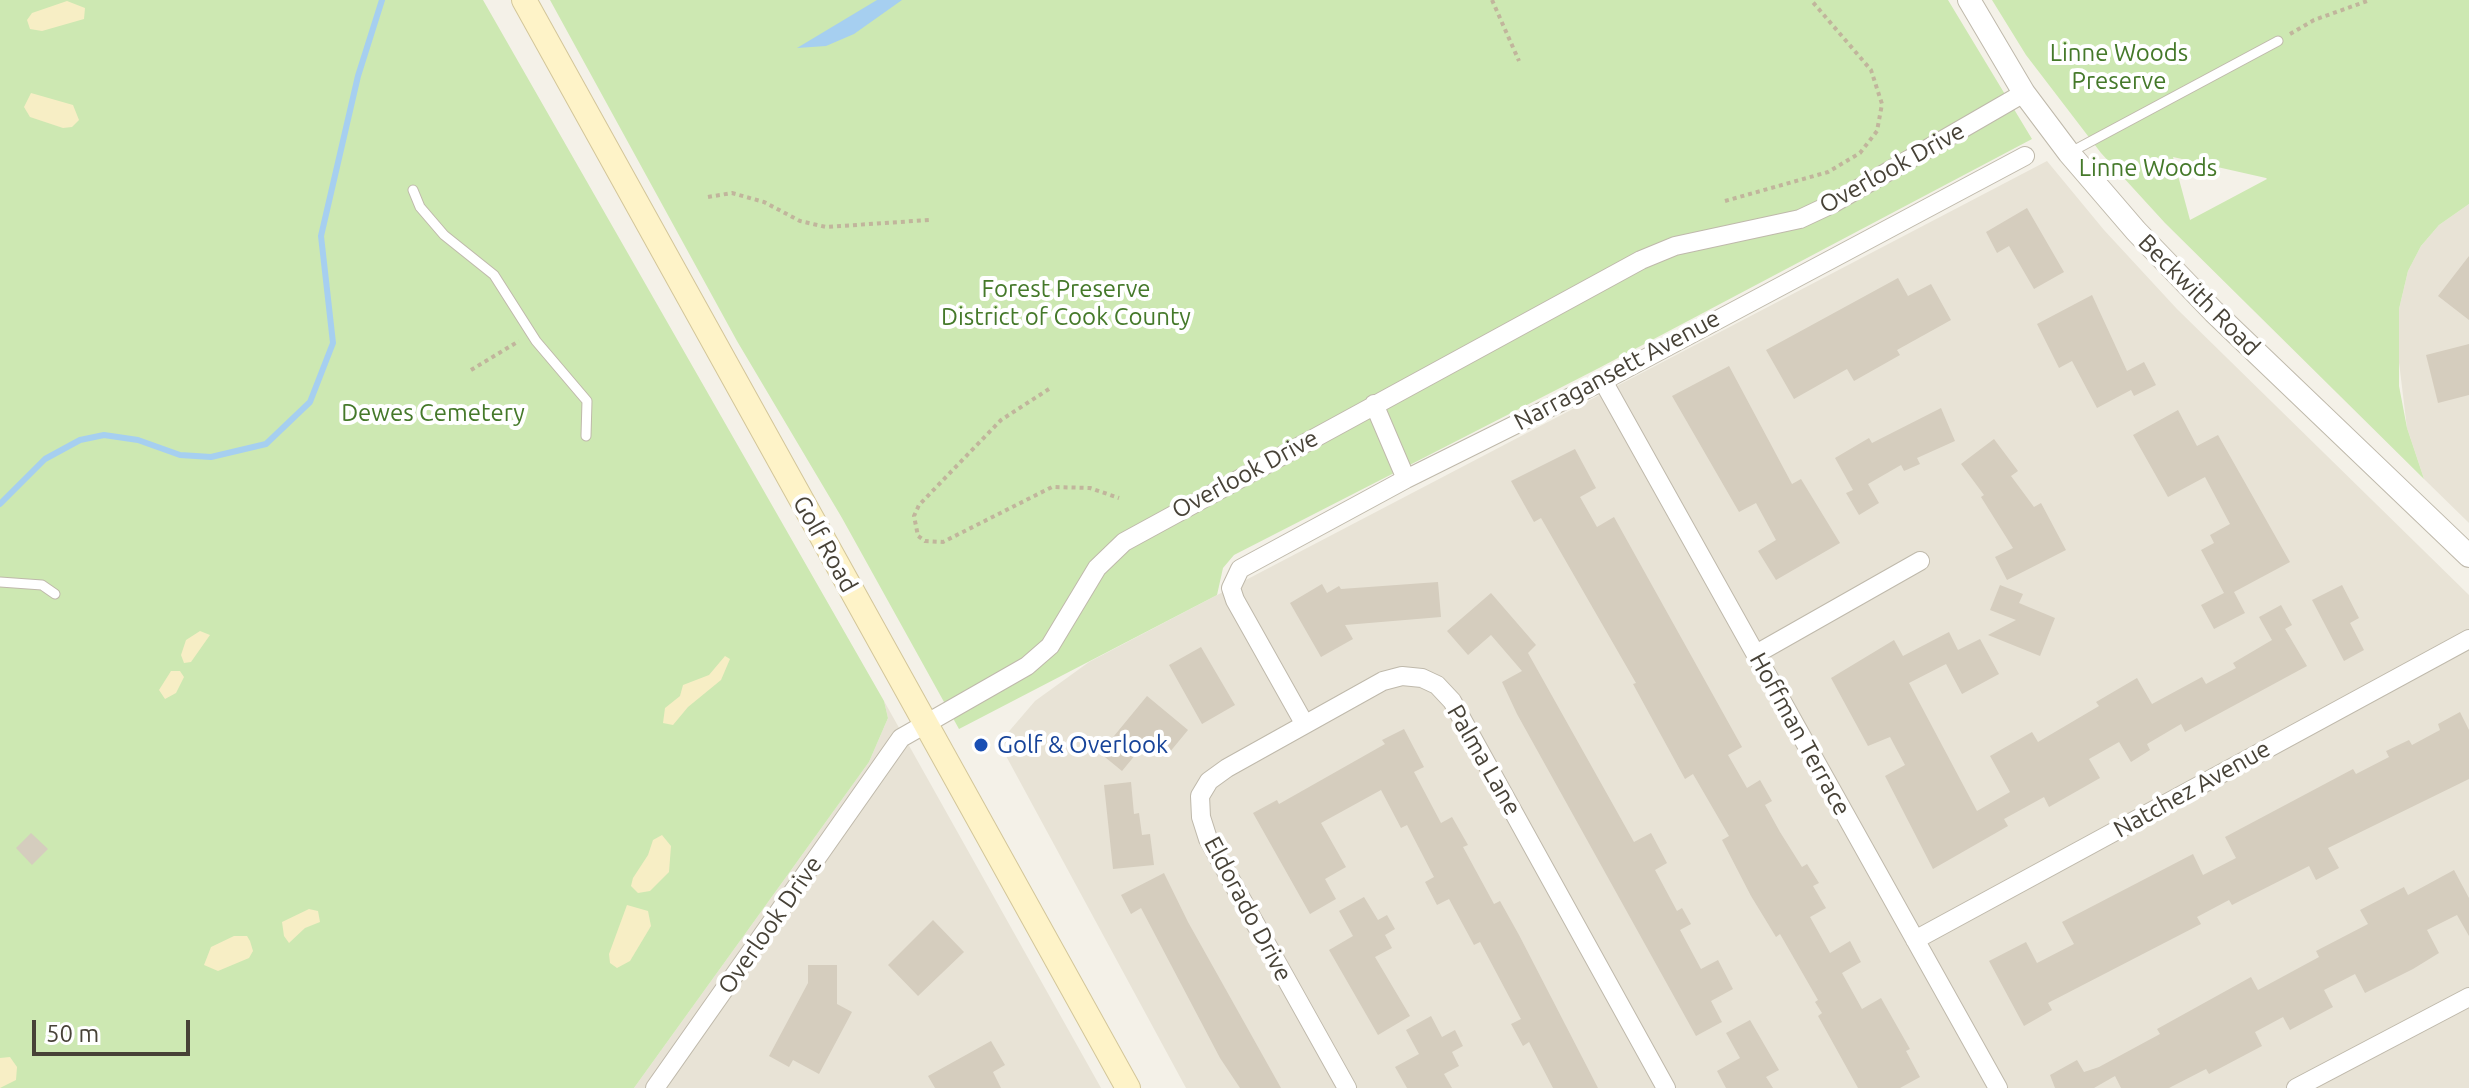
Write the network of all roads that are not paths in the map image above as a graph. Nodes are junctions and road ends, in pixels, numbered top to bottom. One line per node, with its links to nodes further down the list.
1 (524, 0): 18 (main road, Golf Road)
2 (1969, 0): 4 (street, Beckwith Road)
3 (2278, 41): 5 (lane)
4 (2024, 93): 5 (street, Beckwith Road); 9 (street, Overlook Drive)
5 (2069, 153): 12 (street, Beckwith Road)
6 (2025, 156): 8 (street, Narragansett Avenue)
7 (413, 190): 10 (lane)
8 (1603, 381): 11 (street, Narragansett Avenue); 17 (street, Hoffman Terrace)
9 (1374, 404): 11 (street); 18 (street, Overlook Drive)
10 (586, 436)
11 (1406, 479): 19 (street, Narragansett Avenue)
12 (2469, 556)
13 (1920, 561): 17 (street)
14 (0, 582): 15 (lane)
15 (55, 594)
16 (2469, 639): 20 (street, Natchez Avenue)
17 (1756, 654): 20 (street, Hoffman Terrace)
18 (924, 722): 22 (street, Overlook Drive); 23 (main road, Golf Road)
19 (1304, 723): 24 (street, Eldorado Drive); 25 (street, Palma Lane)
20 (1915, 940): 26 (street, Hoffman Terrace)
21 (2469, 997): 27 (street)
22 (655, 1088)
23 (1128, 1088)
24 (1347, 1088)
25 (1666, 1088)
26 (1998, 1088)
27 (2296, 1088)

